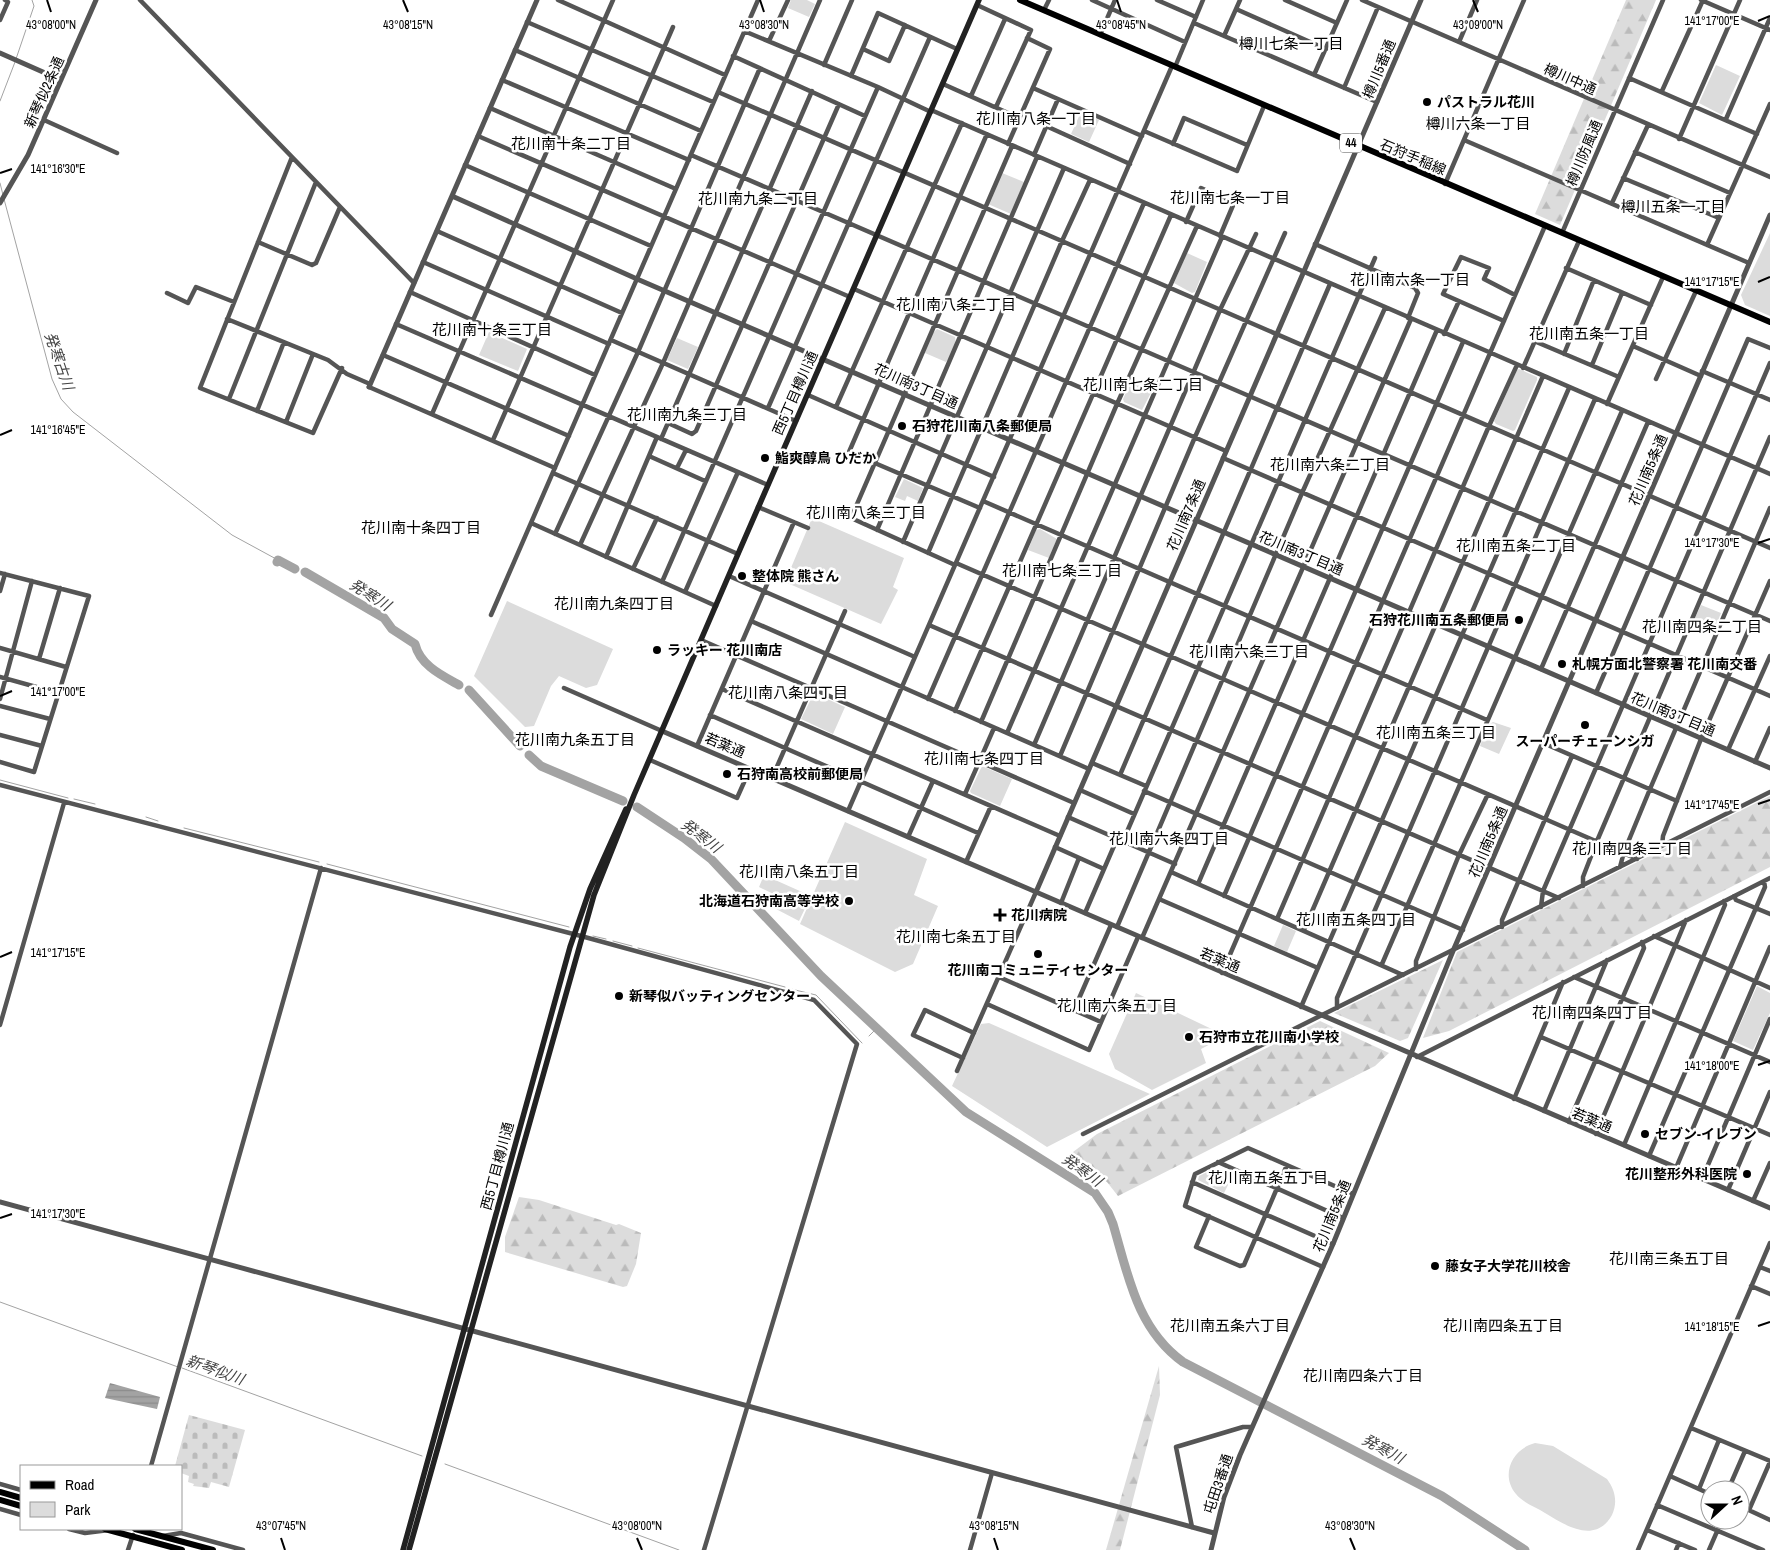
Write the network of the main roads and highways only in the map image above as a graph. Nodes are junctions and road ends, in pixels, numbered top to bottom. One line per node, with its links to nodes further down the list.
1 (1020, 0): 3 (main road, 石狩手稲線 / 44)
2 (978, 3): 4 (main road, 西5丁目樽川通)
3 (1770, 322)
4 (468, 1329): 13 (main road, 西5丁目樽川通); 14 (main road, 西5丁目樽川通)
5 (0, 1492): 6 (main road)
6 (20, 1498)
7 (0, 1500): 8 (main road)
8 (20, 1506)
9 (107, 1530): 11 (main road)
10 (138, 1530): 12 (main road)
11 (181, 1550)
12 (213, 1550)
13 (403, 1550)
14 (409, 1550)

